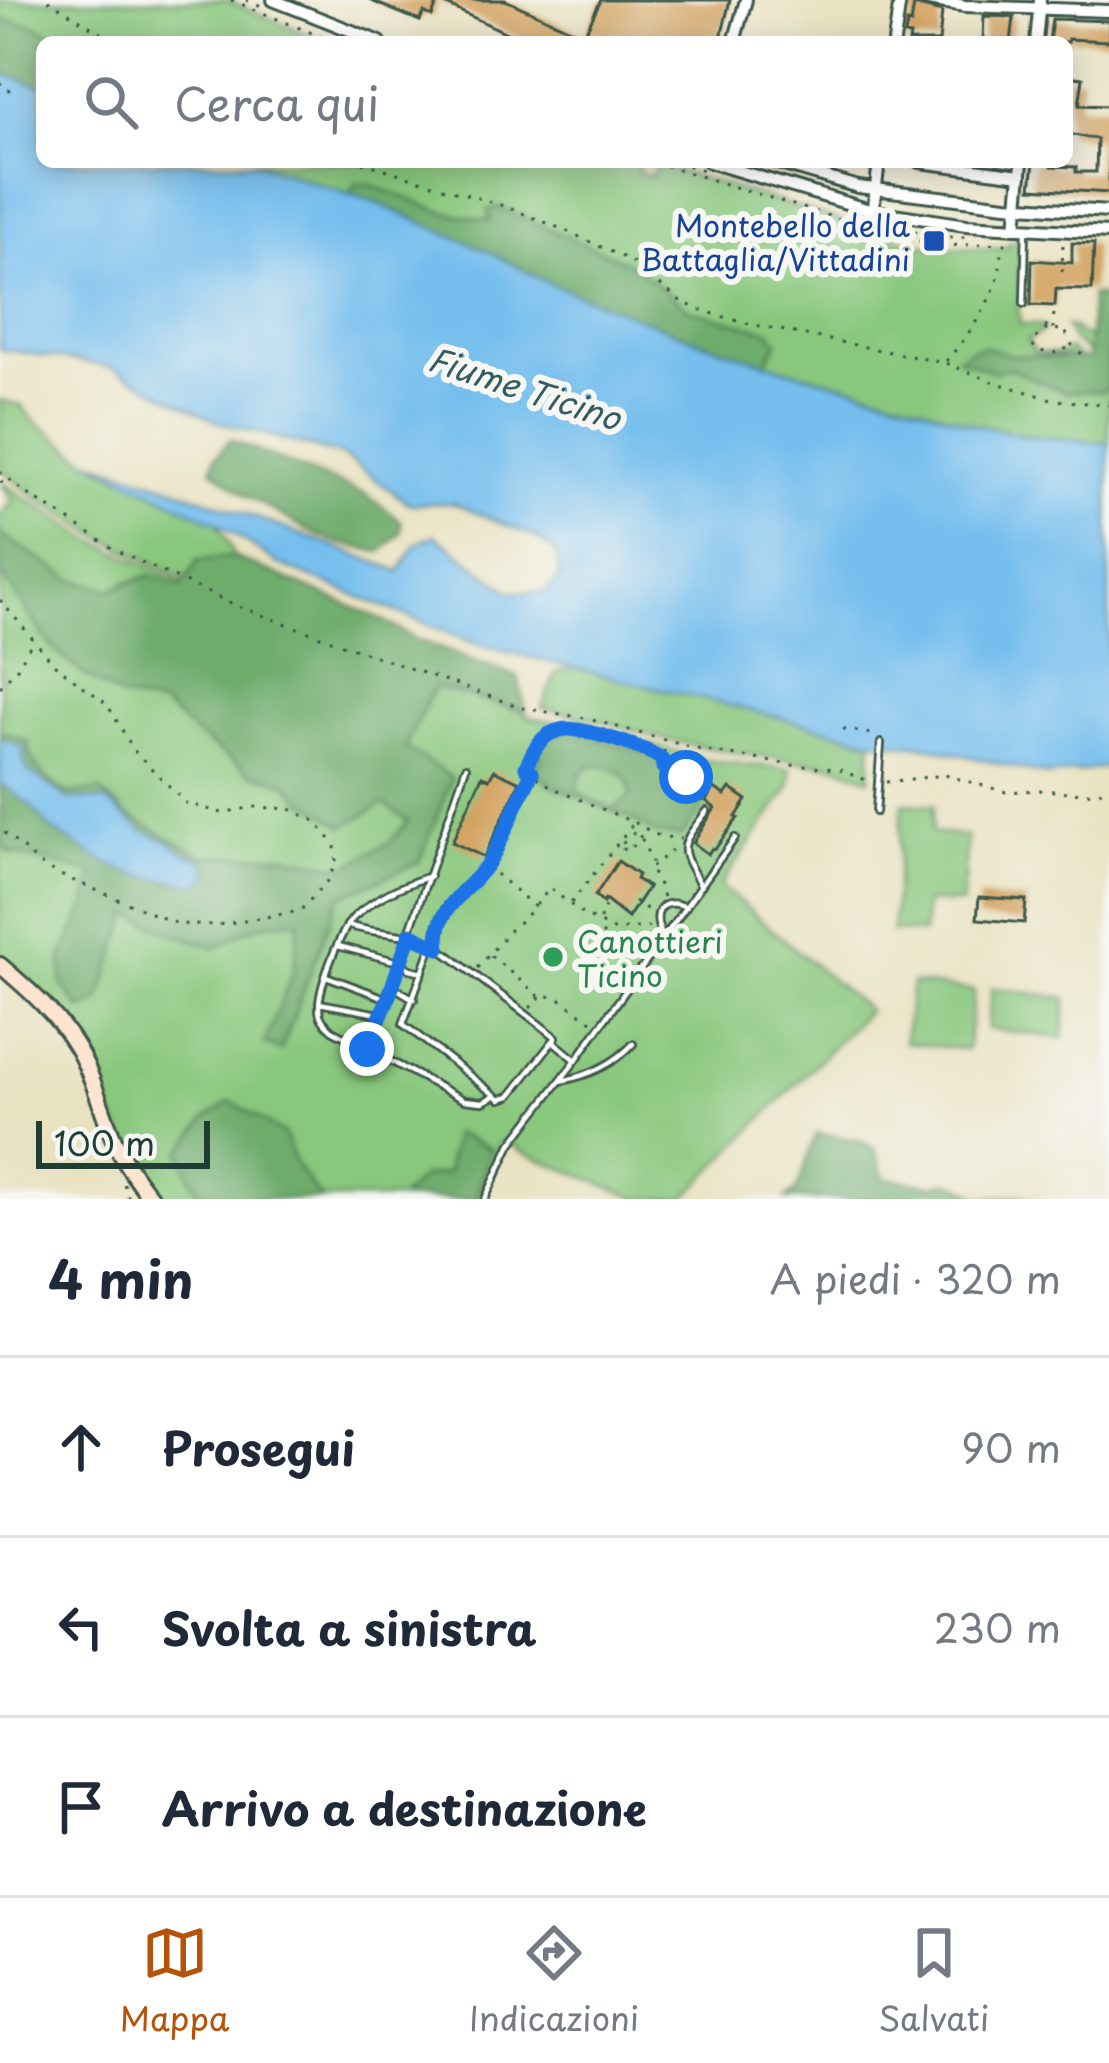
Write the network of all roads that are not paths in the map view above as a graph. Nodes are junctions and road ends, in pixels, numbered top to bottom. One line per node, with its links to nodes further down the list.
1 (273, 0): 7 (street)
2 (746, 0): 8 (street)
3 (900, 0): 9 (street)
4 (928, 0): 5 (street)
5 (1040, 4): 6 (street); 10 (street)
6 (1109, 11)
7 (365, 36)
8 (736, 36)
9 (895, 36)
10 (1037, 36)
11 (729, 168): 17 (street)
12 (794, 168): 15 (street)
13 (878, 168): 15 (street)
14 (1021, 168): 16 (street)
15 (876, 189): 16 (street); 17 (street)
16 (1017, 205): 18 (street); 19 (street)
17 (873, 211): 19 (street)
18 (1109, 212)
19 (1021, 228): 20 (street); 21 (lane)
20 (1109, 233)
21 (1024, 304)
22 (879, 739): 26 (lane)
23 (466, 767): 28 (lane)
24 (532, 773): 34 (lane)
25 (706, 811): 29 (lane)
26 (876, 812)
27 (735, 838): 29 (lane)
28 (430, 876): 31 (lane); 32 (lane)
29 (701, 886): 30 (lane)
30 (686, 907): 33 (lane); 33 (lane)
31 (347, 925): 32 (lane); 35 (lane)
32 (410, 934): 34 (lane); 36 (lane)
33 (664, 938): 48 (lane)
34 (436, 945): 38 (lane); 45 (lane)
35 (338, 946): 36 (lane); 39 (lane)
36 (399, 962): 38 (lane); 40 (lane)
37 (0, 965): 51 (street)
38 (423, 972): 42 (lane)
39 (326, 976): 41 (lane); 43 (lane)
40 (392, 986): 41 (lane); 42 (lane)
41 (388, 999): 44 (lane)
42 (414, 999): 50 (lane)
43 (319, 1004): 44 (lane); 47 (lane)
44 (381, 1014): 47 (lane)
45 (555, 1039): 48 (lane); 50 (lane)
46 (633, 1044): 49 (lane)
47 (367, 1049): 50 (lane)
48 (576, 1060): 49 (lane)
49 (560, 1081): 52 (lane)
50 (494, 1096)
51 (152, 1199)
52 (485, 1199)

